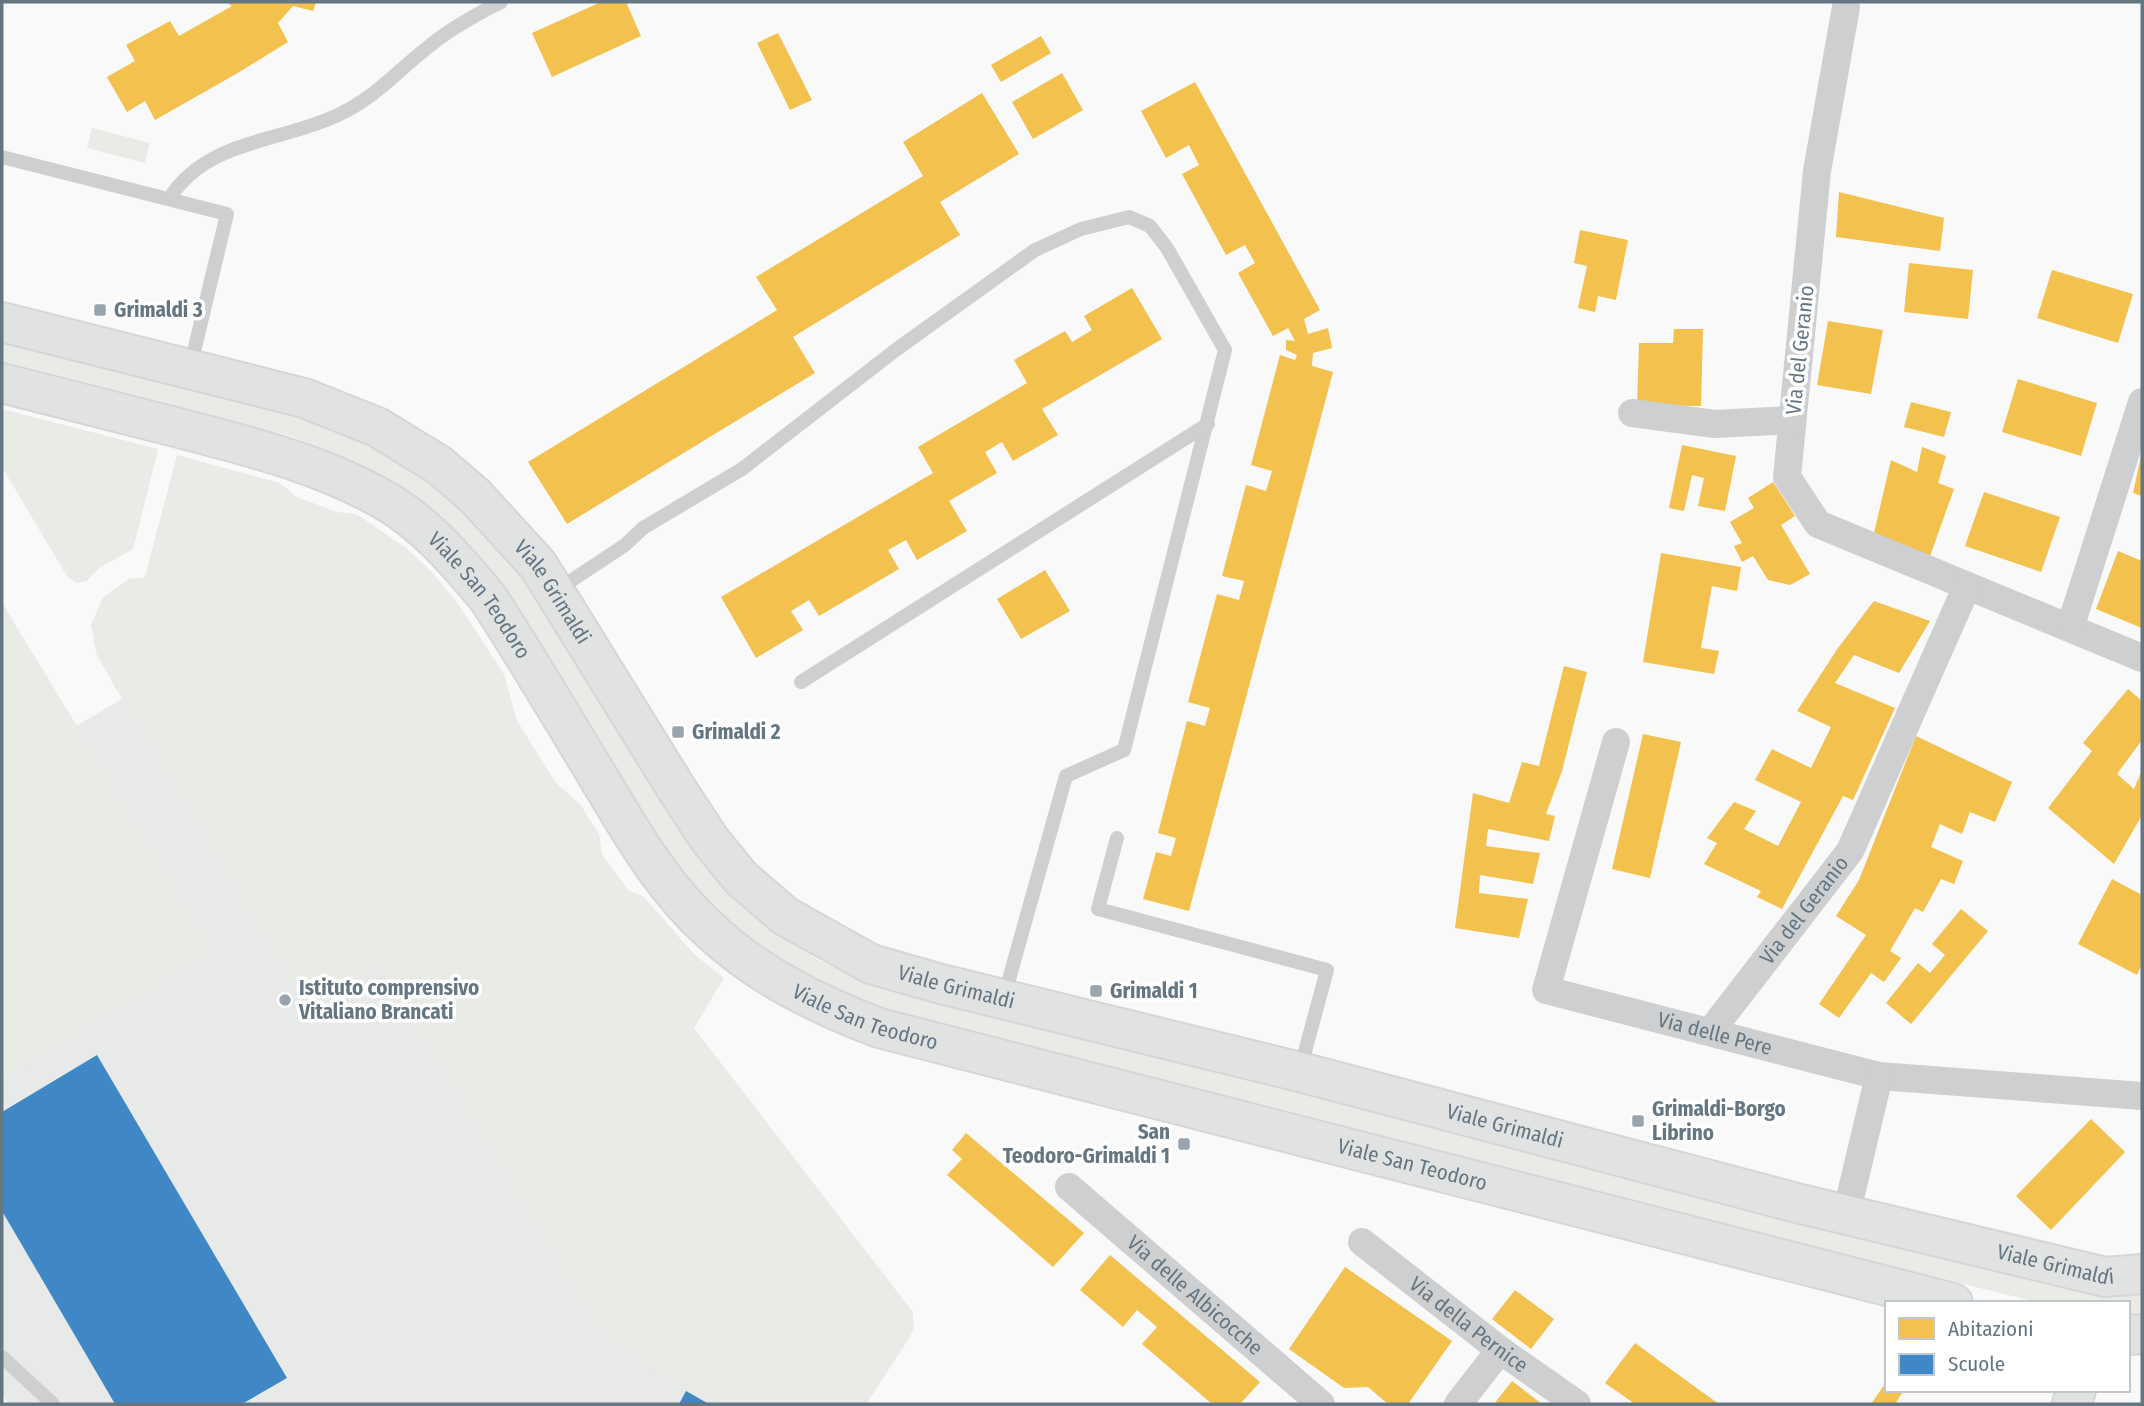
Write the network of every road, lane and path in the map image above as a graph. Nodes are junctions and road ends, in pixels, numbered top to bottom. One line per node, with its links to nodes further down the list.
1 (501, 2): 4 (lane)
2 (1846, 8): 10 (street, Via del Geranio)
3 (2, 157): 4 (lane)
4 (169, 199): 6 (lane)
5 (2, 322): 6 (main road, Viale Grimaldi)
6 (189, 369): 13 (main road, Viale Grimaldi)
7 (2, 383): 28 (main road, Viale San Teodoro)
8 (2142, 402): 14 (street)
9 (1632, 413): 10 (street)
10 (1792, 420): 12 (street, Via del Geranio)
11 (1208, 424): 13 (lane); 16 (lane); 19 (lane)
12 (1967, 586): 14 (street, Via del Geranio); 20 (street, Via del Geranio)
13 (556, 591): 19 (main road, Viale Grimaldi)
14 (2070, 628): 15 (street, Via del Geranio)
15 (2142, 658)
16 (800, 682)
17 (1616, 742): 20 (street, Via delle Pere)
18 (1117, 838): 21 (lane)
19 (1004, 998): 21 (main road, Viale Grimaldi)
20 (1710, 1032): 22 (street, Via delle Pere)
21 (1300, 1072): 25 (main road, Viale Grimaldi)
22 (1878, 1076): 23 (street, Via delle Pere); 25 (street)
23 (2142, 1096)
24 (1069, 1187): 32 (street, Via delle Albicocche)
25 (1846, 1215): 27 (main road, Viale Grimaldi)
26 (1362, 1242): 29 (street, Via della Pernice)
27 (2142, 1274)
28 (1945, 1301)
29 (1500, 1350): 33 (street); 34 (street, Via della Pernice)
30 (2, 1357): 31 (lane)
31 (52, 1404)
32 (1321, 1404)
33 (1458, 1404)
34 (1577, 1404)

